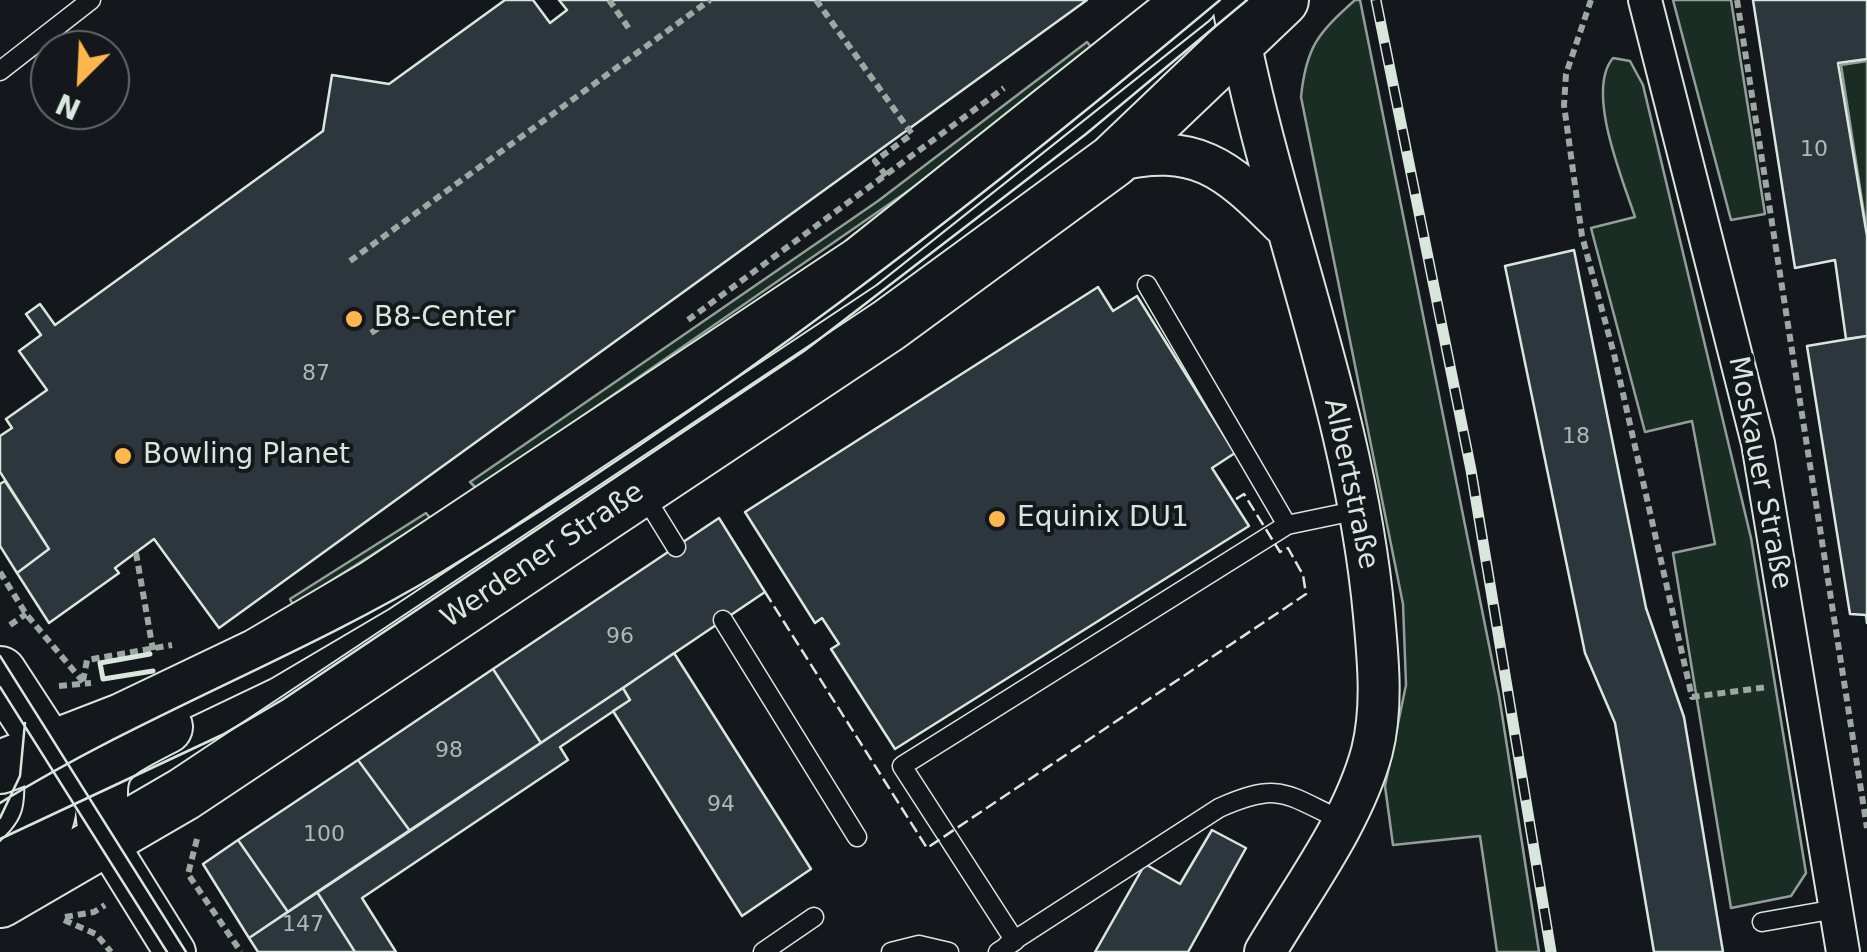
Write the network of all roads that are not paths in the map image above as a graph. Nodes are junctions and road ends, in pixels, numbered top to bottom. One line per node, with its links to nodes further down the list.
1 (91, 0): 6 (lane)
2 (1192, 0): 14 (main road)
3 (1282, 0): 5 (main road, Werdener Straße)
4 (1645, 0): 24 (street, Moskauer Straße)
5 (1236, 22): 7 (main road, Werdener Straße); 8 (street, Albertstraße)
6 (0, 71)
7 (1113, 161): 8 (street); 10 (main road, Werdener Straße)
8 (1285, 226): 11 (street, Albertstraße)
9 (1146, 284): 12 (lane)
10 (641, 490): 13 (lane); 21 (main road, Werdener Straße)
11 (1359, 510): 12 (lane); 19 (street, Albertstraße)
12 (1288, 525): 27 (lane)
13 (676, 547)
14 (374, 586): 17 (main road); 21 (main road)
15 (723, 620): 20 (lane)
16 (5, 649): 17 (main road)
17 (50, 747): 18 (main road); 21 (main road); 22 (main road)
18 (0, 767)
19 (1342, 820): 27 (lane); 33 (street, Albertstraße)
20 (857, 838)
21 (106, 841): 23 (main road, Werdener Straße); 28 (street)
22 (0, 876)
23 (0, 901)
24 (1836, 909): 26 (lane); 34 (street, Moskauer Straße)
25 (814, 917): 29 (lane)
26 (1762, 922)
27 (1015, 941): 32 (lane)
28 (176, 952)
29 (763, 952)
30 (891, 952): 31 (lane)
31 (949, 952)
32 (996, 952)
33 (1265, 952)
34 (1843, 952)

